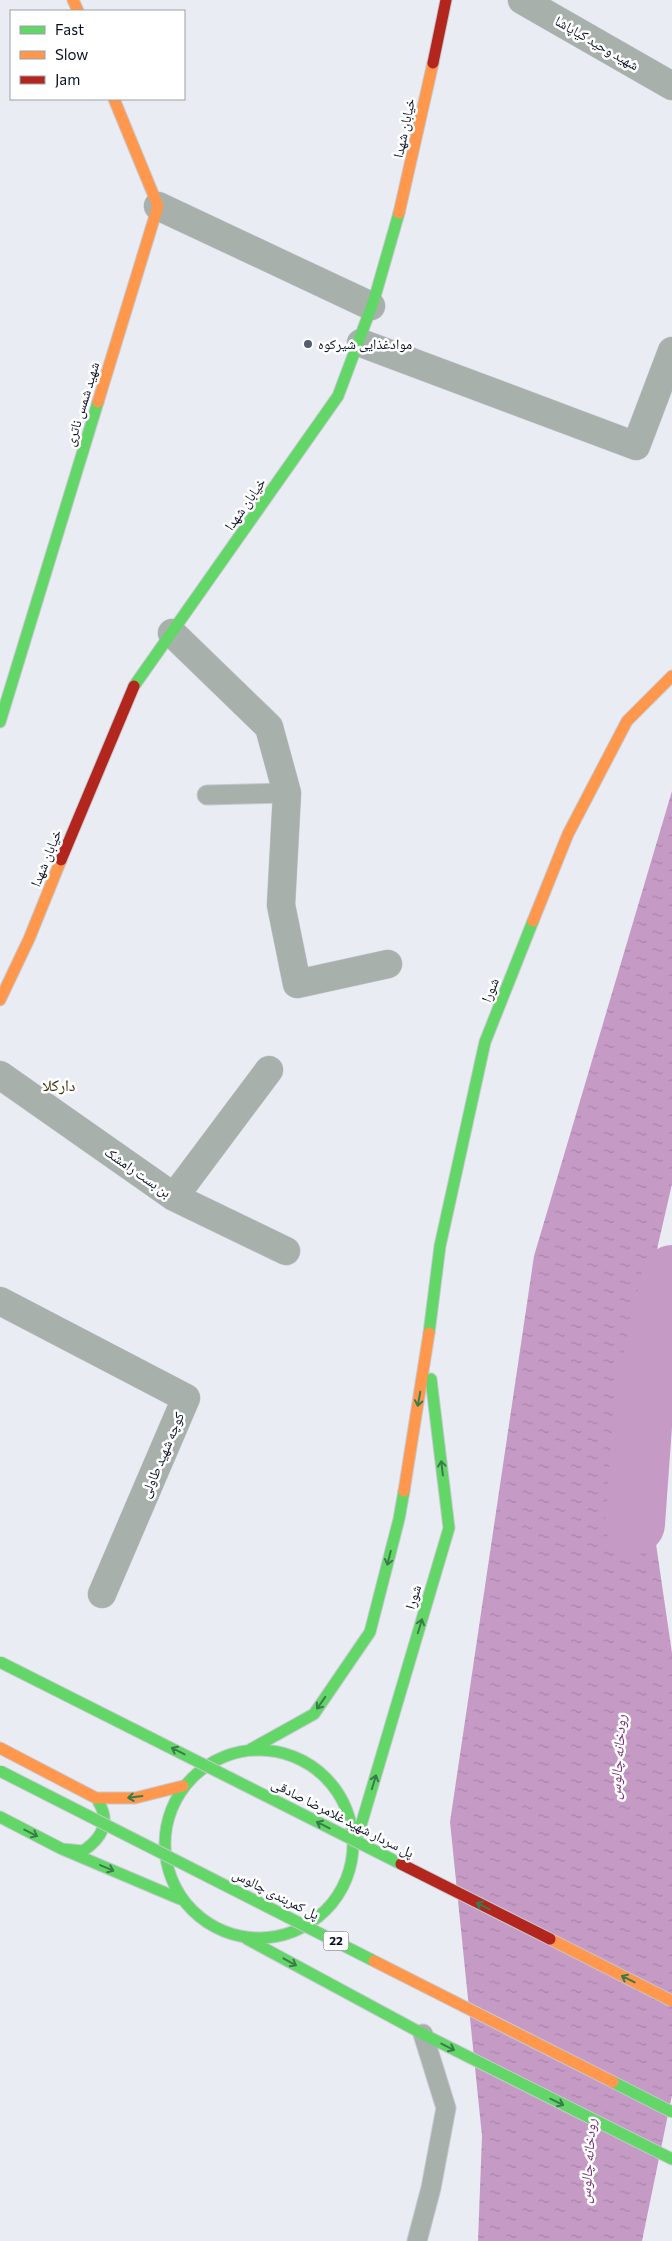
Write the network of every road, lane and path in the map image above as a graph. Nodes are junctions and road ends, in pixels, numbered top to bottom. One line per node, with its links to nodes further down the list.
1 (446, 0): 6 (main road, خیابان شهدا)
2 (522, 0): 3 (street, شهید وحید کیاپاشا)
3 (672, 86)
4 (114, 100): 5 (main road)
5 (158, 206): 6 (street); 11 (main road, شهید شمس ناتری)
6 (371, 306): 7 (main road, خیابان شهدا)
7 (361, 343): 8 (street); 9 (main road, خیابان شهدا)
8 (672, 351)
9 (172, 633): 12 (street); 15 (main road, خیابان شهدا)
10 (672, 676): 21 (main road, شورا)
11 (0, 722)
12 (287, 793): 13 (lane); 14 (street)
13 (207, 796)
14 (388, 964)
15 (0, 1000)
16 (269, 1070): 18 (street)
17 (0, 1075): 18 (street, بن بست رامشک)
18 (174, 1197): 19 (street, بن بست رامشک)
19 (286, 1251)
20 (0, 1301): 22 (street, کوچه شهید طاولی)
21 (428, 1350): 25 (main road, شورا, one-way to 25); 30 (main road, شورا, one-way to 21)
22 (102, 1594)
23 (0, 1662): 34 (main road, پل سردار شهید غلامرضا صادقی, one-way to 23, bridge)
24 (0, 1748): 28 (main road)
25 (251, 1748): 27 (main road, شورا); 30 (main road)
26 (0, 1770): 36 (main road, پل کمربندی چالوس / 22, bridge)
27 (183, 1786): 28 (main road, one-way to 28); 32 (main road)
28 (96, 1798): 31 (main road)
29 (0, 1817): 31 (main road, one-way to 31)
30 (355, 1846): 33 (main road, شورا)
31 (62, 1849): 32 (main road, one-way to 32)
32 (180, 1899): 33 (main road)
33 (247, 1939): 35 (main road, one-way to 35)
34 (672, 2001)
35 (423, 2034): 37 (main road, one-way to 37); 38 (lane)
36 (672, 2112)
37 (672, 2159)
38 (417, 2241)

